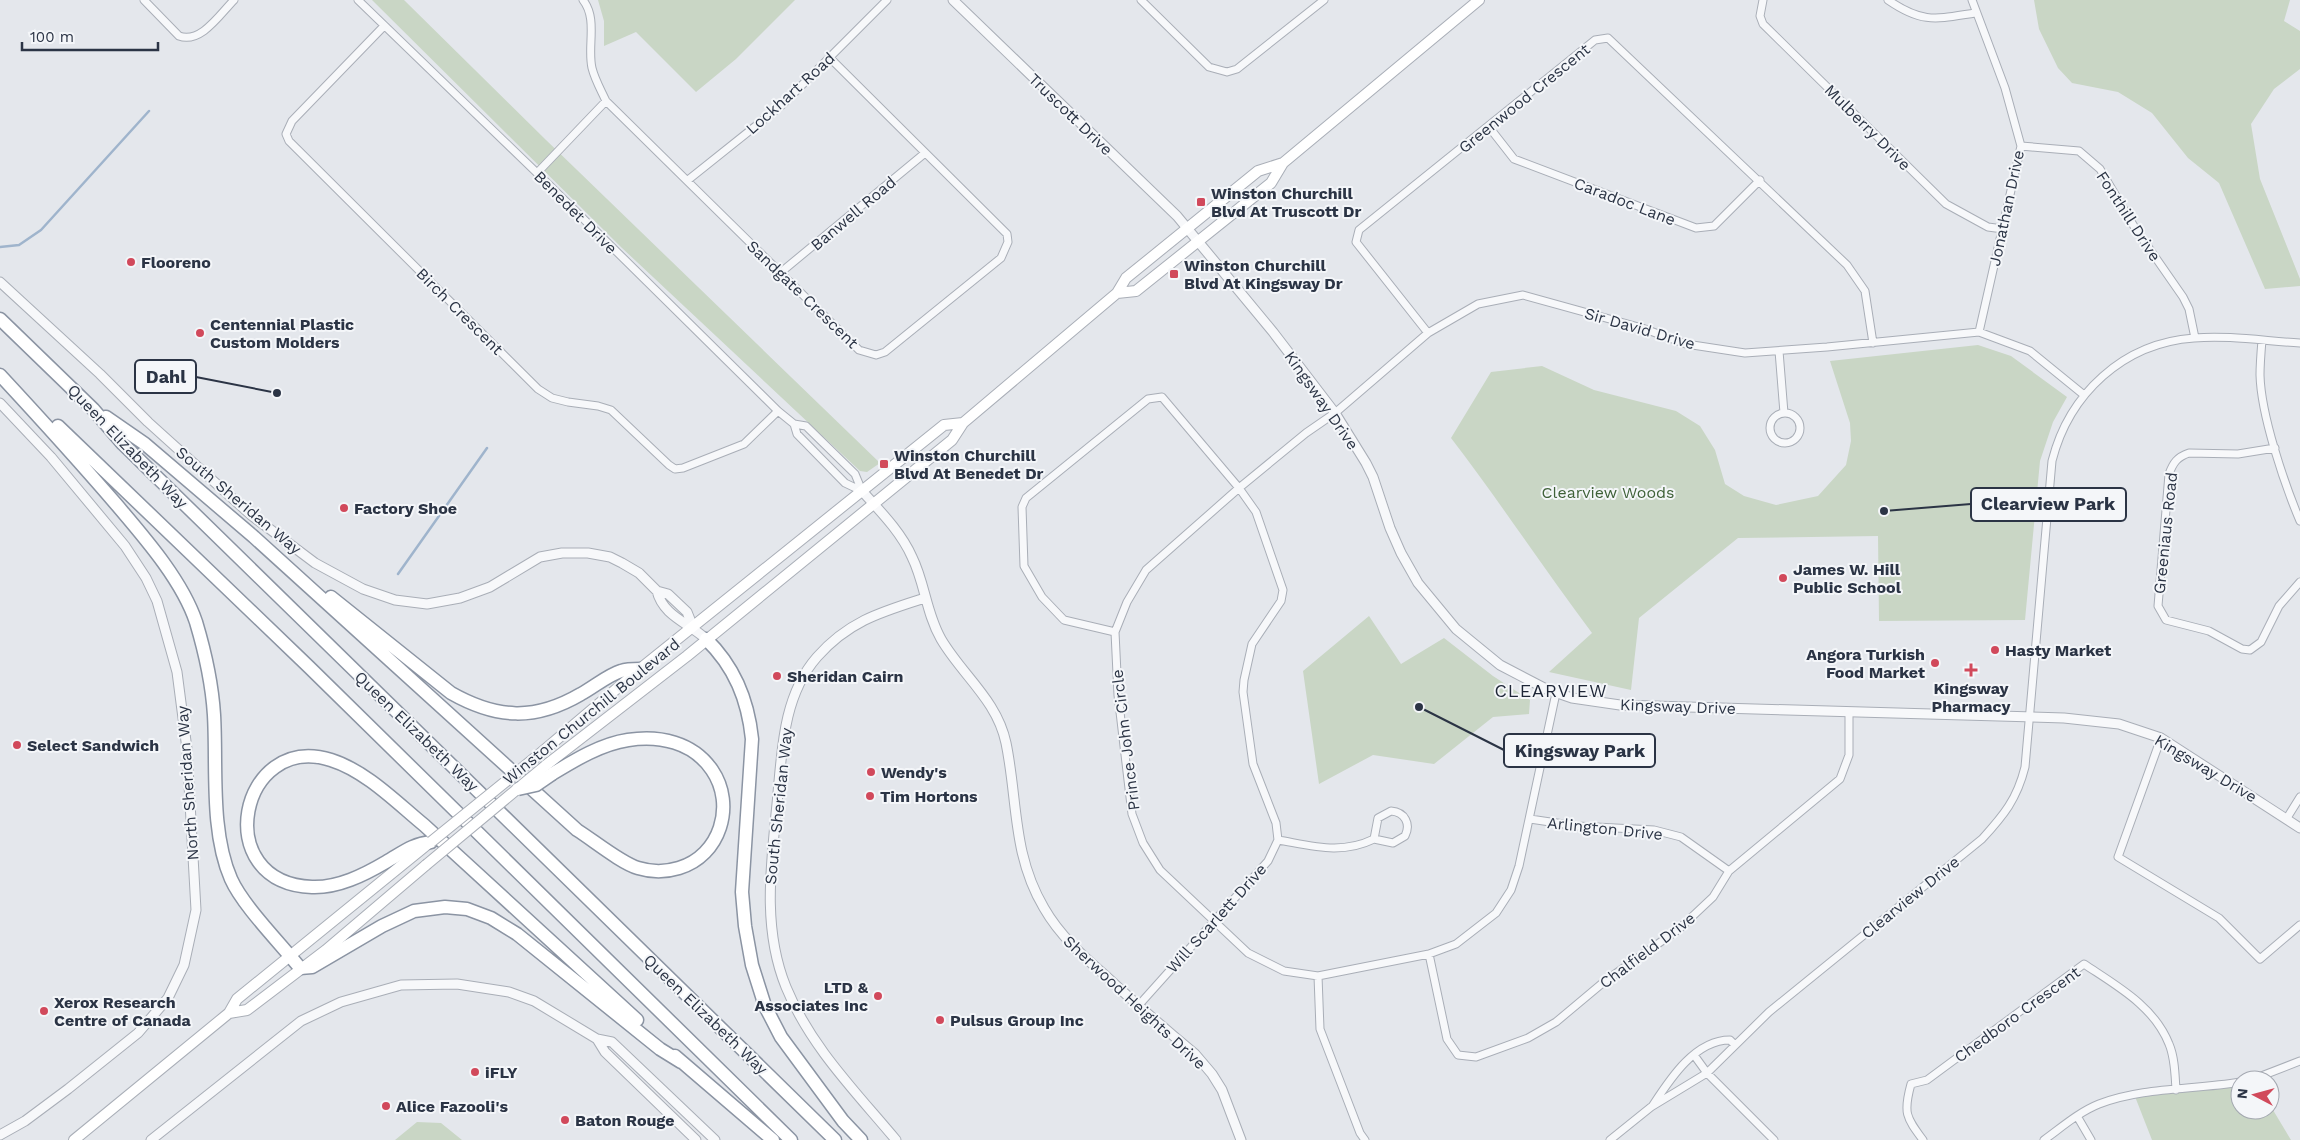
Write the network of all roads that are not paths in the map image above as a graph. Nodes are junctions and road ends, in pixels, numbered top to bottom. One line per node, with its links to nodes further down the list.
1 (144, 0): 2 (street)
2 (234, 0)
3 (358, 0): 14 (street, Benedet Drive)
4 (583, 0): 16 (street, Sandgate Crescent)
5 (887, 0): 15 (street, Lockhart Road)
6 (953, 0): 24 (street, Truscott Drive)
7 (1141, 0): 8 (street)
8 (1324, 0)
9 (1481, 0): 20 (main road, Winston Churchill Boulevard)
10 (1763, 0): 25 (street, Mulberry Drive)
11 (1888, 0): 13 (street)
12 (1972, 0): 13 (street, Jonathan Drive)
13 (1975, 14): 18 (street, Jonathan Drive)
14 (384, 26): 21 (street, Benedet Drive); 43 (street, Birch Crescent)
15 (830, 58): 19 (street, Sandgate Crescent); 22 (street, Lockhart Road)
16 (606, 101): 21 (street); 22 (street, Sandgate Crescent)
17 (1489, 127): 23 (street, Caradoc Lane); 23 (street, Greenwood Crescent); 31 (street, Greenwood Crescent)
18 (2021, 146): 25 (street, Jonathan Drive); 33 (street, Fonthill Drive)
19 (925, 153): 27 (street, Banwell Road); 27 (street, Sandgate Crescent)
20 (1283, 163): 24 (main road, Winston Churchill Boulevard); 26 (main road, Winston Churchill Boulevard)
21 (537, 173): 43 (street, Benedet Drive)
22 (688, 180): 27 (street, Sandgate Crescent)
23 (1760, 180): 35 (street, Greenwood Crescent)
24 (1187, 228): 26 (street, Truscott Drive); 29 (main road, Winston Churchill Boulevard)
25 (2003, 229): 32 (street, Jonathan Drive)
26 (1198, 242): 29 (main road, Winston Churchill Boulevard); 44 (street, Kingsway Drive)
27 (780, 273)
28 (0, 282): 56 (street, South Sheridan Way)
29 (1117, 293): 46 (main road, Winston Churchill Boulevard)
30 (0, 319): 42 (highway, Queen Elizabeth Way)
31 (1428, 332): 37 (street, Sir David Drive); 44 (street, Sir David Drive)
32 (1979, 332): 35 (street, Sir David Drive); 40 (street, Sir David Drive)
33 (2195, 338): 34 (street, Clearview Drive); 40 (street, Clearview Drive)
34 (2262, 340): 36 (street, Clearview Drive); 48 (street)
35 (1873, 343): 37 (street, Sir David Drive)
36 (2300, 343)
37 (1779, 351): 45 (street)
38 (0, 370): 100 (highway, Queen Elizabeth Way)
39 (0, 375): 78 (highway)
40 (2084, 395): 62 (street, Clearview Drive)
41 (0, 403): 94 (street, North Sheridan Way)
42 (93, 409): 53 (highway); 101 (highway, Queen Elizabeth Way)
43 (778, 411): 47 (street, Benedet Drive)
44 (1335, 413): 49 (street, Prince John Circle); 60 (street, Kingsway Drive)
45 (1784, 413): 45 (street)
46 (963, 423): 50 (main road, Winston Churchill Boulevard); 51 (main road, Winston Churchill Boulevard)
47 (794, 424): 50 (street, Benedet Drive); 50 (street, Benedet Drive)
48 (2275, 448): 52 (street); 54 (street, Greeniaus Road)
49 (1239, 488): 57 (street, Prince John Circle); 57 (street); 71 (street)
50 (862, 491): 51 (street, Sherwood Heights Drive); 56 (main road, Winston Churchill Boulevard)
51 (874, 504): 55 (street, Sherwood Heights Drive); 58 (main road, Winston Churchill Boulevard)
52 (2300, 521)
53 (254, 537): 59 (highway); 64 (highway)
54 (2300, 582)
55 (925, 598): 81 (street, Sherwood Heights Drive); 103 (street, South Sheridan Way)
56 (693, 627): 58 (street, South Sheridan Way); 59 (main road, Winston Churchill Boulevard)
57 (1115, 632): 75 (street, Prince John Circle)
58 (706, 639): 64 (main road, Winston Churchill Boulevard); 102 (highway)
59 (640, 669): 72 (main road, Winston Churchill Boulevard, bridge)
60 (1556, 693): 61 (street, Kingsway Drive); 68 (street, Prince John Circle)
61 (1849, 712): 62 (street, Kingsway Drive); 74 (street, Chalfield Drive)
62 (2028, 717): 63 (street, Kingsway Drive); 84 (street, Clearview Drive)
63 (2161, 738): 67 (street, Kingsway Drive); 76 (street)
64 (549, 770): 65 (highway, bridge)
65 (518, 789): 79 (main road, Winston Churchill Boulevard, bridge)
66 (2300, 797): 67 (street)
67 (2287, 818): 69 (street, Kingsway Drive)
68 (1530, 819): 74 (street, Arlington Drive); 77 (street, Prince John Circle)
69 (2300, 828)
70 (1374, 839): 70 (street); 71 (street)
71 (1278, 840): 75 (street, Will Scarlett Drive)
72 (431, 842): 73 (highway)
73 (412, 852): 78 (main road, Winston Churchill Boulevard); 87 (highway)
74 (1729, 871): 77 (street, Chalfield Drive)
75 (1214, 921): 80 (street, Prince John Circle); 81 (street, Will Scarlett Drive)
76 (2300, 925)
77 (1429, 954): 80 (street, Prince John Circle)
78 (290, 955): 79 (highway); 82 (main road, Winston Churchill Boulevard)
79 (300, 968): 82 (main road, Winston Churchill Boulevard); 87 (highway)
80 (1318, 976): 105 (street)
81 (1138, 1006): 104 (street, Sherwood Heights Drive)
82 (229, 1013): 95 (main road, Winston Churchill Boulevard)
83 (596, 1040): 96 (street); 97 (street); 98 (street)
84 (1735, 1045): 85 (street, Clearview Drive); 89 (street, Clearview Drive)
85 (1694, 1055): 89 (street); 92 (street, Clearview Drive)
86 (2300, 1061): 88 (street)
87 (681, 1062): 99 (highway)
88 (2277, 1070)
89 (1707, 1073): 92 (street, Clearview Drive); 107 (street)
90 (2230, 1083): 91 (street)
91 (2176, 1090): 93 (street); 108 (street, Chedboro Crescent)
92 (1651, 1107): 106 (street, Clearview Drive)
93 (2077, 1116): 109 (street); 110 (street)
94 (0, 1135)
95 (74, 1140)
96 (151, 1140)
97 (696, 1140)
98 (715, 1140)
99 (774, 1140)
100 (792, 1140)
101 (835, 1140)
102 (861, 1140)
103 (896, 1140)
104 (1241, 1140)
105 (1365, 1140)
106 (1610, 1140)
107 (1774, 1140)
108 (1923, 1140)
109 (2044, 1140)
110 (2092, 1140)

